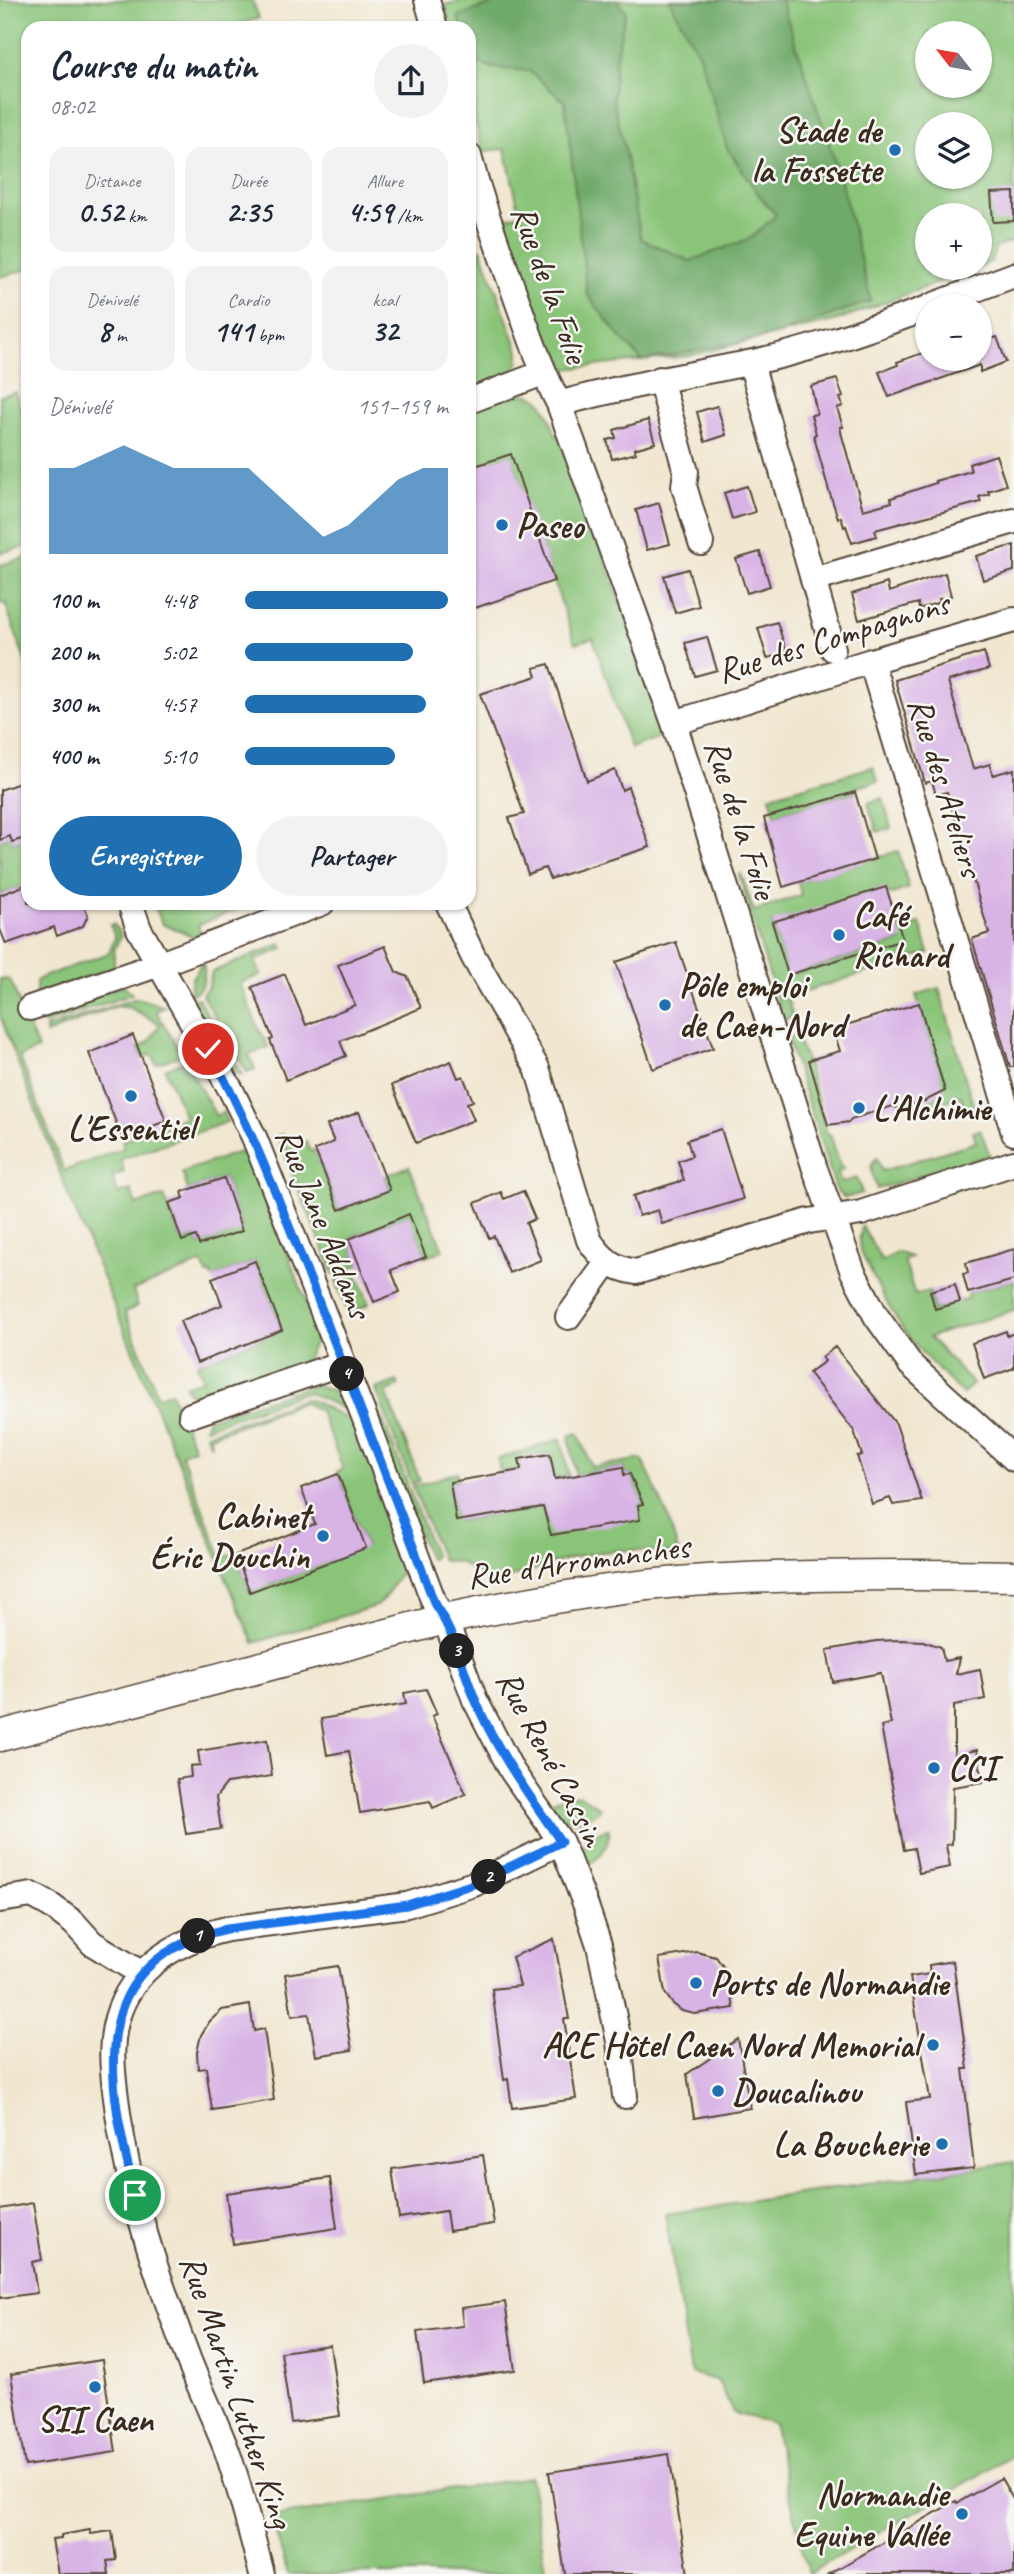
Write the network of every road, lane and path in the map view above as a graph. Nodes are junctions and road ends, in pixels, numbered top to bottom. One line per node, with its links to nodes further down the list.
1 (427, 0): 2 (street)
2 (433, 21)
3 (476, 179): 8 (street, Rue de la Folie)
4 (1014, 275): 5 (street)
5 (964, 294)
6 (915, 312): 7 (street)
7 (751, 363): 9 (street); 14 (street)
8 (542, 373): 10 (street); 11 (street, Rue de la Folie)
9 (660, 379): 11 (street); 13 (street)
10 (476, 398)
11 (559, 404): 18 (street, Rue de la Folie)
12 (1014, 521): 14 (street)
13 (701, 543)
14 (813, 580): 16 (street)
15 (1014, 620): 17 (street, Rue des Compagnons)
16 (833, 649)
17 (871, 661): 18 (street, Rue des Compagnons); 24 (street, Rue des Ateliers)
18 (674, 723): 26 (street, Rue de la Folie)
19 (132, 910): 22 (street, Rue Jane Addams)
20 (303, 910): 22 (street)
21 (451, 910): 27 (street)
22 (160, 964): 23 (street); 29 (street, Rue Jane Addams)
23 (30, 1008)
24 (1014, 1133)
25 (1014, 1163): 26 (street)
26 (832, 1217): 27 (street); 31 (street, Rue de la Folie)
27 (607, 1263): 28 (street)
28 (568, 1317)
29 (342, 1363): 30 (street); 33 (street, Rue Jane Addams)
30 (191, 1415)
31 (1014, 1459)
32 (1014, 1576): 33 (main road, Rue d'Arromanches)
33 (445, 1619): 34 (main road, Rue d'Arromanches); 35 (street, Rue René Cassin)
34 (0, 1736)
35 (561, 1842): 37 (street, Rue Martin Luther King); 38 (street, Rue René Cassin)
36 (0, 1900): 37 (street)
37 (142, 1975): 39 (street, Rue Martin Luther King)
38 (625, 2096)
39 (262, 2574)

